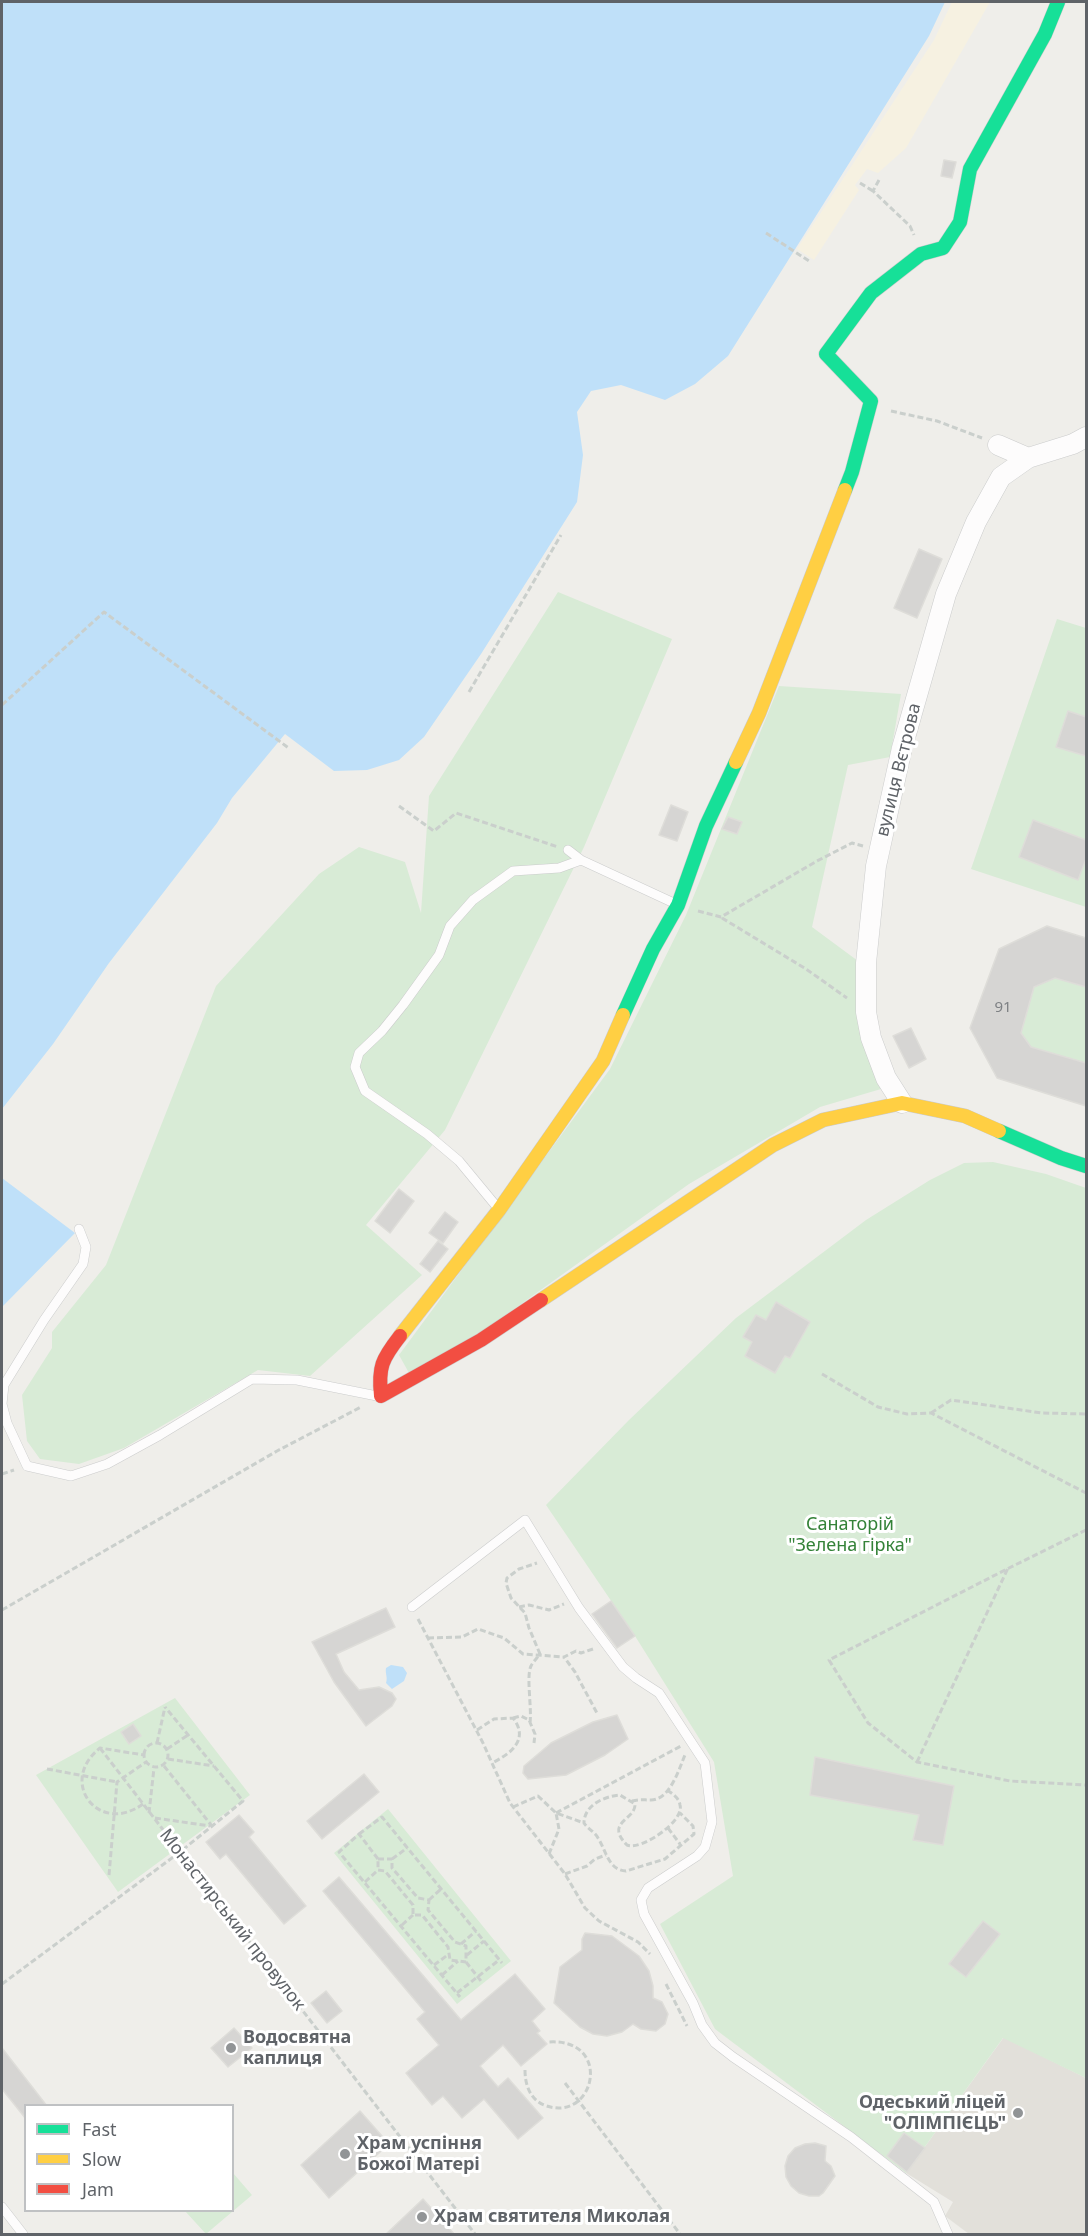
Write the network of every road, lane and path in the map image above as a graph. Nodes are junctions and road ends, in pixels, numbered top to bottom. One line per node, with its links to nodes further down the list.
1 (1059, 2): 6 (street)
2 (879, 180): 4 (path)
3 (860, 183): 4 (path)
4 (873, 191): 6 (path)
5 (766, 233): 7 (path)
6 (921, 254): 8 (street)
7 (809, 261)
8 (871, 401): 10 (path); 20 (street)
9 (1086, 437): 11 (street, вулиця Вєтрова)
10 (998, 445): 11 (street)
11 (1028, 458): 19 (street, вулиця Вєтрова)
12 (561, 535): 13 (path)
13 (470, 692)
14 (2, 705): 15 (path)
15 (290, 749)
16 (399, 806): 17 (path)
17 (568, 850): 18 (lane)
18 (581, 860): 20 (lane); 25 (lane)
19 (876, 866): 21 (path); 22 (street, вулиця Вєтрова)
20 (678, 905): 21 (path); 25 (street)
21 (721, 917): 22 (path)
22 (866, 1012): 23 (street, вулиця Вєтрова)
23 (902, 1104): 24 (street); 28 (street)
24 (1086, 1166)
25 (499, 1210): 28 (street)
26 (79, 1229): 28 (lane)
27 (822, 1374): 29 (path)
28 (381, 1396): 38 (path)
29 (931, 1413): 30 (path); 31 (path)
30 (1086, 1414)
31 (1086, 1493)
32 (1086, 1530): 34 (path)
33 (554, 1567): 35 (lane); 36 (lane); 37 (path)
34 (1009, 1568): 56 (path); 56 (path)
35 (573, 1600): 37 (path); 40 (lane)
36 (412, 1607): 39 (path)
37 (519, 1607): 41 (path)
38 (2, 1610)
39 (428, 1638): 41 (path); 46 (path)
40 (606, 1644): 42 (path); 48 (lane)
41 (540, 1654): 42 (path); 45 (path)
42 (564, 1657): 43 (path)
43 (598, 1715)
44 (513, 1718): 45 (path); 46 (path); 57 (path)
45 (530, 1723): 50 (path)
46 (477, 1730): 57 (path)
47 (188, 1735): 49 (path); 52 (path); 59 (path)
48 (691, 1742): 66 (path); 71 (path); 117 (lane)
49 (157, 1743): 52 (path); 53 (path)
50 (534, 1743)
51 (100, 1748): 53 (path); 62 (path); 63 (path, Монастирський провулок)
52 (167, 1749): 54 (path)
53 (144, 1755): 55 (path)
54 (168, 1759): 58 (path); 59 (path)
55 (146, 1762): 60 (path); 63 (path)
56 (916, 1762): 65 (path)
57 (492, 1764): 69 (path)
58 (164, 1766): 60 (path); 76 (path)
59 (214, 1766): 76 (path)
60 (154, 1767): 70 (path)
61 (47, 1769): 62 (path)
62 (82, 1775): 64 (path); 73 (path)
63 (123, 1778): 64 (path); 68 (path, Монастирський провулок)
64 (117, 1782): 73 (path)
65 (1086, 1785)
66 (667, 1790): 67 (path); 72 (path)
67 (632, 1802): 75 (path); 77 (path)
68 (143, 1804): 70 (path, Монастирський провулок); 73 (path)
69 (513, 1807): 71 (path); 82 (path)
70 (149, 1813): 74 (path, Монастирський провулок)
71 (556, 1813): 75 (path); 82 (path)
72 (680, 1813): 77 (path); 79 (path)
73 (114, 1815): 88 (path)
74 (153, 1817): 76 (path); 81 (path, Монастирський провулок)
75 (584, 1823): 83 (path)
76 (212, 1826): 81 (path)
77 (668, 1828): 79 (path)
78 (359, 1834): 80 (path); 84 (path); 89 (path)
79 (680, 1844): 83 (path)
80 (407, 1848): 85 (path); 90 (path)
81 (180, 1852): 107 (path); 115 (path, Монастирський провулок)
82 (549, 1854): 87 (path)
83 (606, 1855): 87 (path)
84 (378, 1859): 85 (path); 86 (path)
85 (392, 1859): 91 (path)
86 (378, 1870): 89 (path); 92 (path)
87 (565, 1874): 98 (path)
88 (109, 1875)
89 (365, 1882): 93 (path)
90 (441, 1889): 91 (path); 94 (path)
91 (429, 1900): 96 (path)
92 (413, 1915): 93 (path); 97 (path)
93 (402, 1925): 102 (path)
94 (476, 1931): 95 (path); 96 (path)
95 (484, 1941): 99 (path); 104 (path)
96 (461, 1944): 99 (path)
97 (449, 1954): 100 (path); 102 (path)
98 (651, 1955)
99 (466, 1956): 101 (path)
100 (458, 1961): 101 (path); 103 (path)
101 (466, 1962): 104 (path)
102 (434, 1965): 103 (path)
103 (442, 1975): 104 (path)
104 (477, 1976): 105 (path)
105 (481, 1980)
106 (665, 1980): 108 (path)
107 (2, 1984)
108 (687, 2027)
109 (549, 2042): 112 (path)
110 (525, 2070): 112 (path)
111 (565, 2083): 112 (path)
112 (578, 2101): 116 (path)
113 (2, 2207): 114 (lane)
114 (23, 2235)
115 (475, 2235)
116 (680, 2235)
117 (948, 2235)

